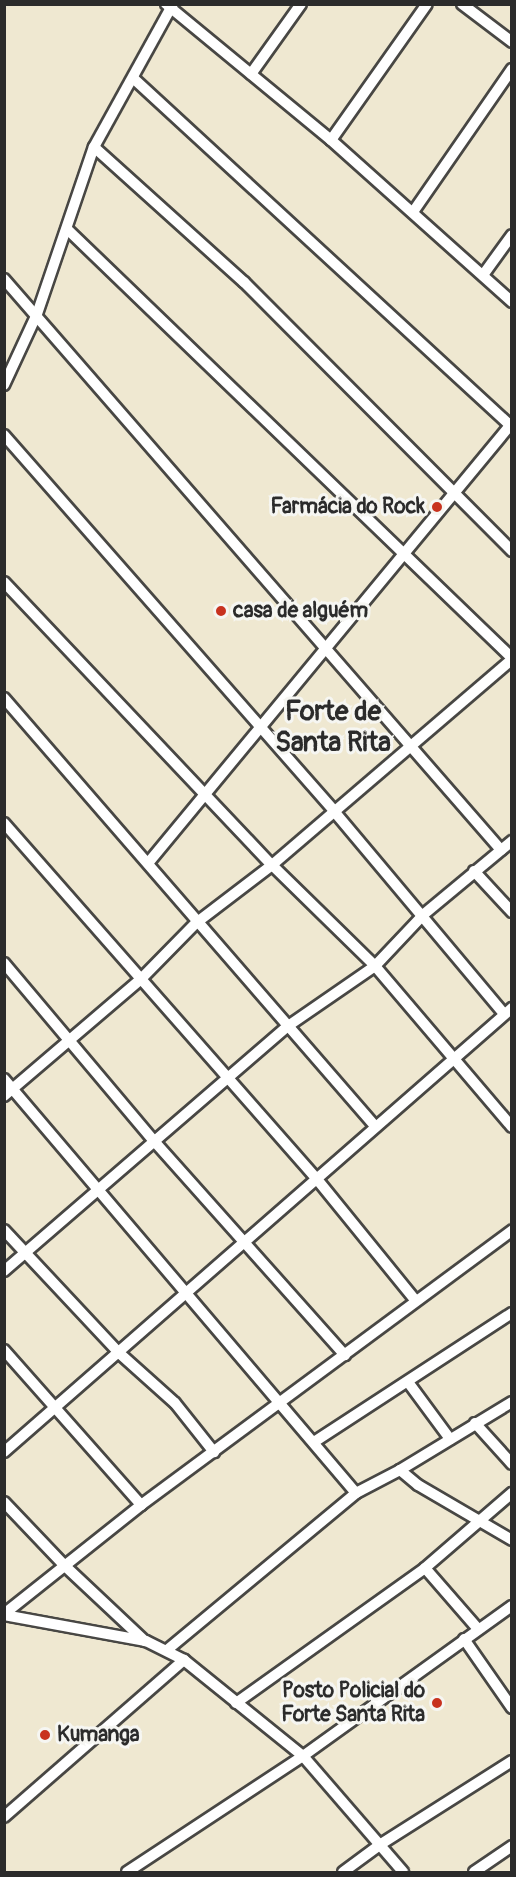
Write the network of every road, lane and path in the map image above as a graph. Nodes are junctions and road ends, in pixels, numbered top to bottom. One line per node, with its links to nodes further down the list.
1 (300, 4): 7 (street)
2 (427, 4): 9 (street)
3 (462, 4): 5 (street)
4 (170, 6): 7 (street); 8 (street)
5 (512, 42)
6 (512, 69): 11 (street)
7 (251, 74): 9 (street)
8 (133, 78): 10 (street); 19 (street)
9 (332, 140): 11 (street)
10 (94, 147): 12 (street); 21 (street)
11 (413, 212): 14 (street)
12 (67, 229): 17 (street); 23 (street)
13 (512, 236): 14 (street)
14 (483, 275): 16 (street)
15 (4, 279): 17 (street)
16 (512, 302)
17 (37, 314): 18 (street); 25 (street)
18 (4, 385)
19 (511, 425): 21 (street)
20 (4, 435): 28 (street)
21 (454, 494): 22 (street); 23 (street)
22 (512, 550)
23 (403, 556): 25 (street); 26 (street)
24 (4, 582): 30 (street)
25 (329, 648): 28 (street); 29 (street)
26 (512, 659): 29 (street)
27 (4, 698): 35 (street)
28 (262, 730): 30 (street); 31 (street)
29 (411, 744): 31 (street); 34 (street)
30 (206, 794): 35 (street); 36 (street)
31 (333, 810): 36 (street); 39 (street)
32 (4, 823): 43 (street)
33 (512, 841): 34 (street)
34 (501, 850): 37 (street)
35 (149, 862): 40 (street)
36 (272, 865): 40 (street); 42 (street)
37 (474, 871): 38 (street); 39 (street)
38 (512, 912)
39 (423, 915): 42 (street); 44 (street)
40 (196, 923): 43 (street); 45 (street)
41 (4, 963): 46 (street)
42 (375, 966): 45 (street); 47 (street)
43 (141, 978): 46 (street); 48 (street)
44 (508, 1011): 47 (street)
45 (288, 1026): 48 (street); 51 (street)
46 (70, 1038): 50 (street); 53 (street)
47 (452, 1059): 51 (street); 52 (street)
48 (228, 1078): 53 (street); 54 (street)
49 (4, 1079): 50 (street)
50 (9, 1093): 55 (street)
51 (375, 1126): 54 (street)
52 (512, 1127)
53 (154, 1141): 55 (street); 58 (street)
54 (316, 1178): 58 (street); 62 (street)
55 (98, 1188): 59 (street); 61 (street)
56 (4, 1230): 59 (street)
57 (512, 1230): 62 (street)
58 (243, 1242): 61 (street); 66 (street)
59 (25, 1253): 60 (street); 65 (street)
60 (4, 1271)
61 (187, 1291): 65 (street); 69 (street)
62 (415, 1300): 66 (street)
63 (512, 1313): 67 (street)
64 (4, 1350): 70 (street)
65 (118, 1352): 70 (street); 75 (street)
66 (345, 1355): 69 (street)
67 (408, 1382): 72 (street); 73 (street)
68 (512, 1401): 71 (street)
69 (282, 1403): 73 (street); 75 (street)
70 (55, 1408): 74 (street); 81 (street)
71 (475, 1423): 72 (street); 76 (street)
72 (450, 1440): 77 (street)
73 (314, 1442): 78 (street)
74 (4, 1452)
75 (214, 1452): 81 (street)
76 (512, 1464)
77 (400, 1470): 78 (street); 82 (street)
78 (356, 1493): 91 (street)
79 (512, 1493): 82 (street)
80 (4, 1502): 84 (street)
81 (141, 1505): 84 (street)
82 (481, 1519): 83 (street); 85 (street)
83 (512, 1540)
84 (64, 1566): 87 (street); 90 (street)
85 (425, 1568): 88 (street); 93 (street)
86 (512, 1606): 88 (street)
87 (4, 1614): 90 (street)
88 (478, 1629): 89 (street)
89 (464, 1639): 94 (street); 95 (street)
90 (146, 1641): 91 (street)
91 (167, 1650): 92 (street)
92 (184, 1660): 93 (street); 97 (street)
93 (236, 1703): 95 (street)
94 (512, 1708)
95 (303, 1756): 98 (street); 100 (street)
96 (512, 1761): 98 (street)
97 (4, 1817)
98 (381, 1844): 101 (street); 102 (street)
99 (512, 1846): 103 (street)
100 (127, 1872)
101 (343, 1872)
102 (403, 1872)
103 (474, 1872)

